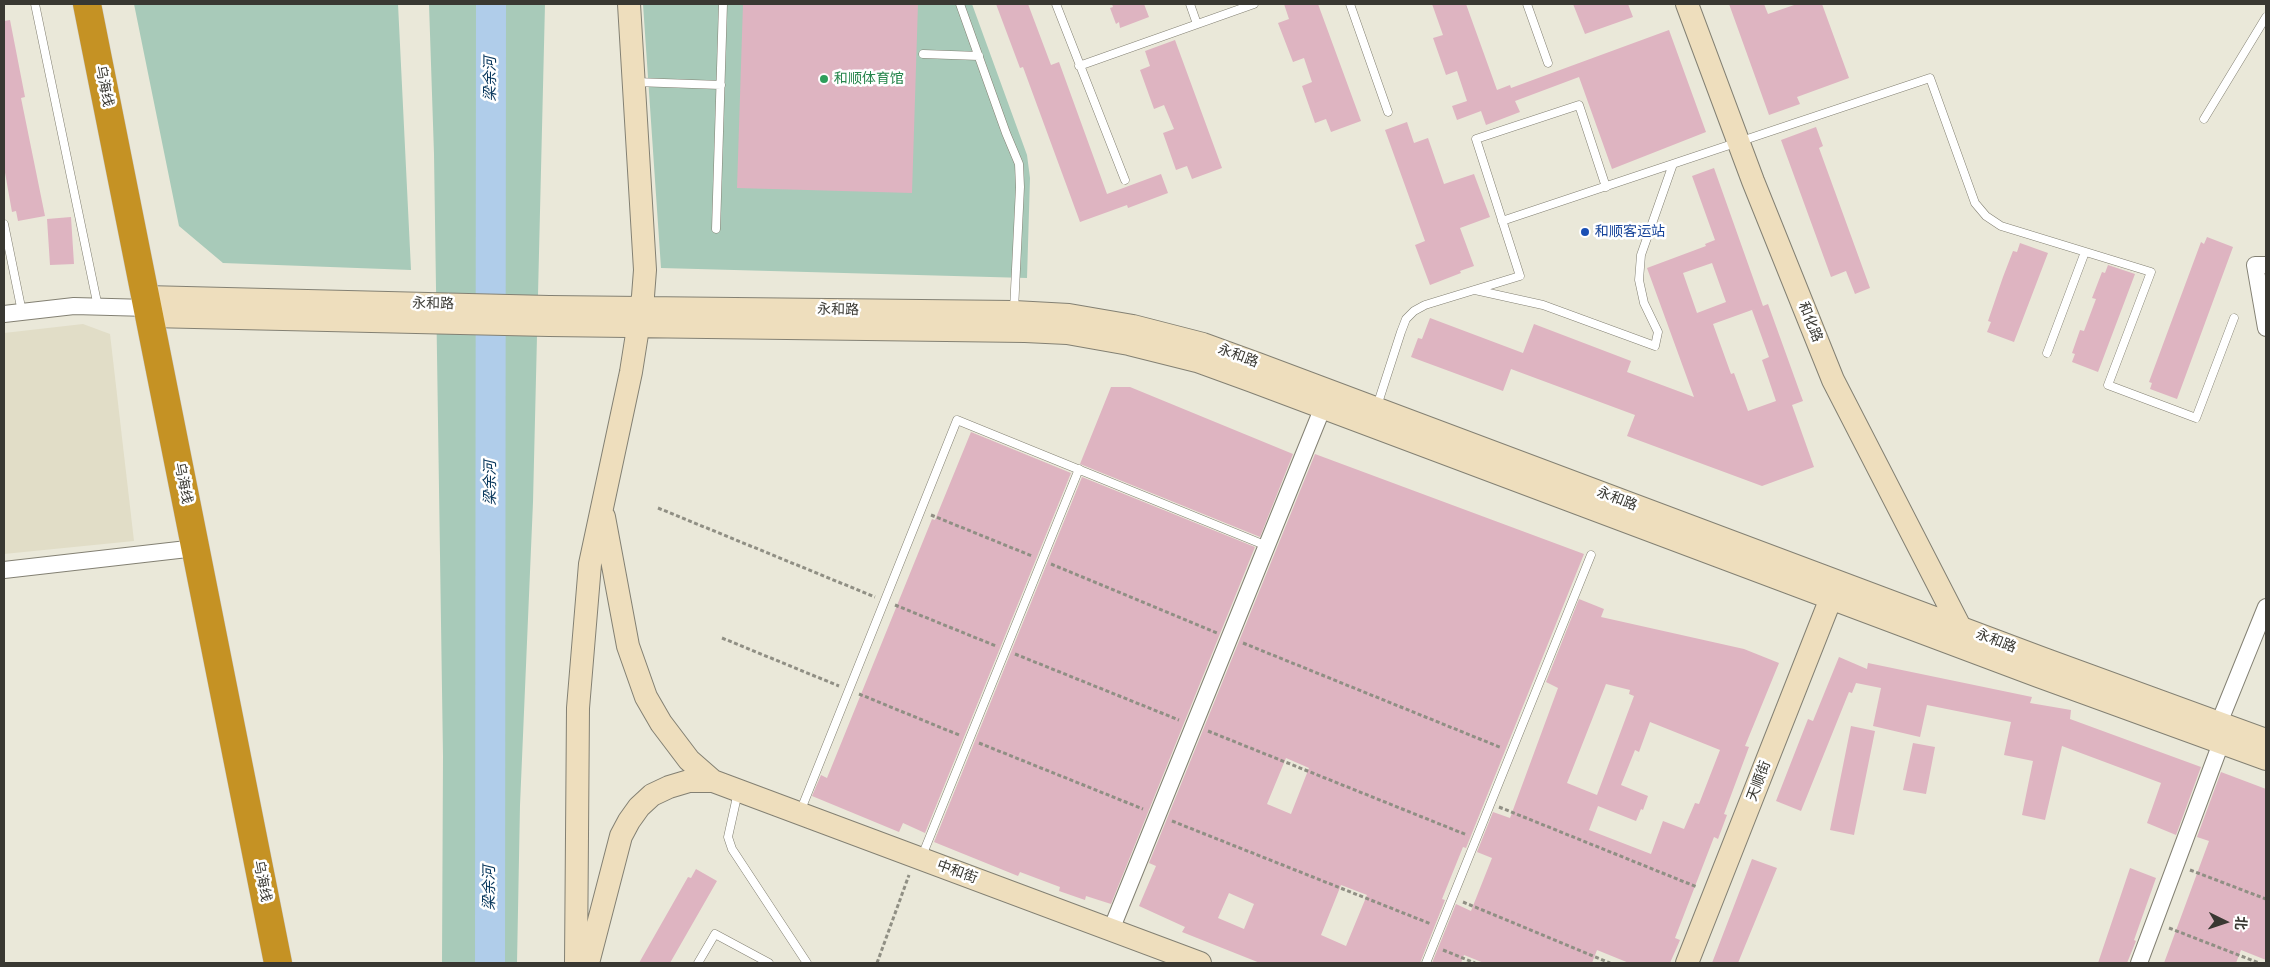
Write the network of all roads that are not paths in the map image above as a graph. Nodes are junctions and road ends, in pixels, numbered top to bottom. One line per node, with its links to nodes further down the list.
1 (35, 4): 32 (lane)
2 (87, 4): 33 (highway, 乌海线)
3 (629, 4): 18 (main road)
4 (723, 4): 19 (lane)
5 (960, 4): 15 (lane)
6 (1056, 4): 17 (lane)
7 (1190, 4): 13 (lane)
8 (1254, 4): 13 (lane)
9 (1350, 4): 20 (lane)
10 (1527, 4): 16 (lane)
11 (1687, 4): 22 (main road, 和化路)
12 (2266, 16): 21 (lane)
13 (1197, 24): 17 (lane)
14 (923, 54): 15 (lane)
15 (979, 56): 35 (lane)
16 (1548, 63)
17 (1079, 66): 24 (lane)
18 (634, 82): 19 (lane); 37 (main road)
19 (721, 85): 28 (lane)
20 (1388, 112)
21 (2204, 119)
22 (1739, 142): 23 (lane); 29 (lane); 51 (main road, 和化路)
23 (1673, 164): 25 (lane); 31 (lane)
24 (1125, 180)
25 (1606, 187): 26 (lane); 26 (lane)
26 (1502, 221): 31 (lane)
27 (4, 224): 34 (lane)
28 (716, 229)
29 (2085, 252): 38 (lane); 40 (lane)
30 (2266, 265): 39 (street)
31 (1474, 290): 42 (lane)
32 (98, 307): 33 (street); 34 (street)
33 (148, 307): 37 (main road, 永和路); 46 (highway, 乌海线)
34 (22, 312): 36 (street)
35 (1014, 312): 37 (main road, 永和路); 42 (main road, 永和路)
36 (4, 314)
37 (640, 317): 41 (main road, 永和路); 44 (main road)
38 (2234, 318)
39 (2266, 328)
40 (2047, 353)
41 (1323, 408): 45 (street); 49 (main road, 永和路)
42 (1376, 408): 51 (main road, 永和路)
43 (1080, 469): 45 (lane); 57 (lane); 58 (lane)
44 (602, 504): 55 (main road); 61 (main road)
45 (1267, 546): 59 (street)
46 (196, 548): 48 (street); 60 (highway, 乌海线)
47 (1591, 555): 67 (lane)
48 (4, 570)
49 (1831, 598): 52 (main road, 永和路); 68 (main road, 天顺街)
50 (2266, 607): 52 (street)
51 (1960, 627): 52 (main road, 永和路)
52 (2220, 733): 53 (main road, 永和路); 54 (main road, 永和路); 69 (street)
53 (2266, 740)
54 (2266, 759)
55 (713, 781): 56 (main road, 中和街); 62 (main road)
56 (738, 790): 57 (main road, 中和街); 65 (lane)
57 (799, 813): 58 (main road, 中和街)
58 (918, 858): 59 (main road, 中和街)
59 (1111, 930): 66 (main road, 中和街)
60 (278, 963)
61 (576, 963)
62 (588, 963)
63 (698, 963): 64 (lane)
64 (769, 963)
65 (806, 963)
66 (1200, 963)
67 (1426, 963)
68 (1687, 963)
69 (2139, 963)

